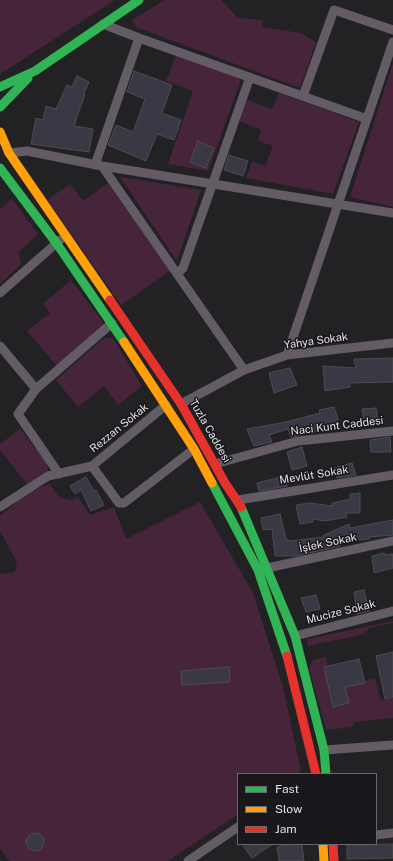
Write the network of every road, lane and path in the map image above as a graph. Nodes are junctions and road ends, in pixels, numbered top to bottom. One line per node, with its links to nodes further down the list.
1 (139, 0): 2 (main road)
2 (103, 24): 4 (street); 6 (main road)
3 (393, 30): 9 (street)
4 (139, 38): 7 (street); 14 (street)
5 (393, 42): 11 (street)
6 (35, 71): 8 (main road); 10 (main road)
7 (250, 77): 9 (street); 16 (street)
8 (0, 87)
9 (303, 96): 11 (street)
10 (0, 107)
11 (367, 119): 17 (street)
12 (0, 132): 13 (main road, Tuzla Caddesi)
13 (9, 153): 14 (street); 19 (main road, Tuzla Caddesi)
14 (99, 165): 16 (street); 21 (street)
15 (0, 168): 20 (main road)
16 (211, 184): 17 (street); 21 (street)
17 (338, 205): 18 (street); 26 (street)
18 (393, 213)
19 (65, 235): 20 (street); 29 (main road, Tuzla Caddesi)
20 (57, 244): 22 (street); 23 (main road)
21 (177, 274): 27 (street)
22 (0, 293)
23 (112, 323): 28 (street); 30 (main road)
24 (393, 343): 26 (street, Yahya Sokak)
25 (0, 346): 28 (street)
26 (287, 355): 27 (street, Yahya Sokak)
27 (244, 370): 29 (street, Yahya Sokak)
28 (36, 389): 35 (street)
29 (181, 404): 33 (main road, Tuzla Caddesi)
30 (166, 405): 32 (main road); 34 (street, Rezzan Sokak)
31 (393, 431): 33 (street, Naci Kunt Caddesi)
32 (194, 449): 34 (street); 45 (main road)
33 (215, 464): 37 (main road, Tuzla Caddesi)
34 (92, 466): 35 (street, Rezzan Sokak)
35 (59, 474): 38 (street, Rezzan Sokak)
36 (393, 475): 37 (street, Mevlüt Sokak)
37 (238, 500): 40 (main road, Tuzla Caddesi)
38 (0, 507)
39 (393, 541): 40 (street, İşlek Sokak)
40 (267, 568): 42 (main road, Tuzla Caddesi)
41 (393, 611): 42 (street, Mucize Sokak)
42 (295, 636): 44 (main road, Tuzla Caddesi)
43 (393, 745): 44 (street)
44 (324, 750): 46 (main road, Tuzla Caddesi)
45 (315, 773)
46 (326, 773)
47 (237, 828): 52 (street)
48 (393, 833): 49 (street)
49 (377, 834)
50 (323, 845): 53 (main road)
51 (333, 845): 54 (main road)
52 (188, 861)
53 (324, 861)
54 (334, 861)

